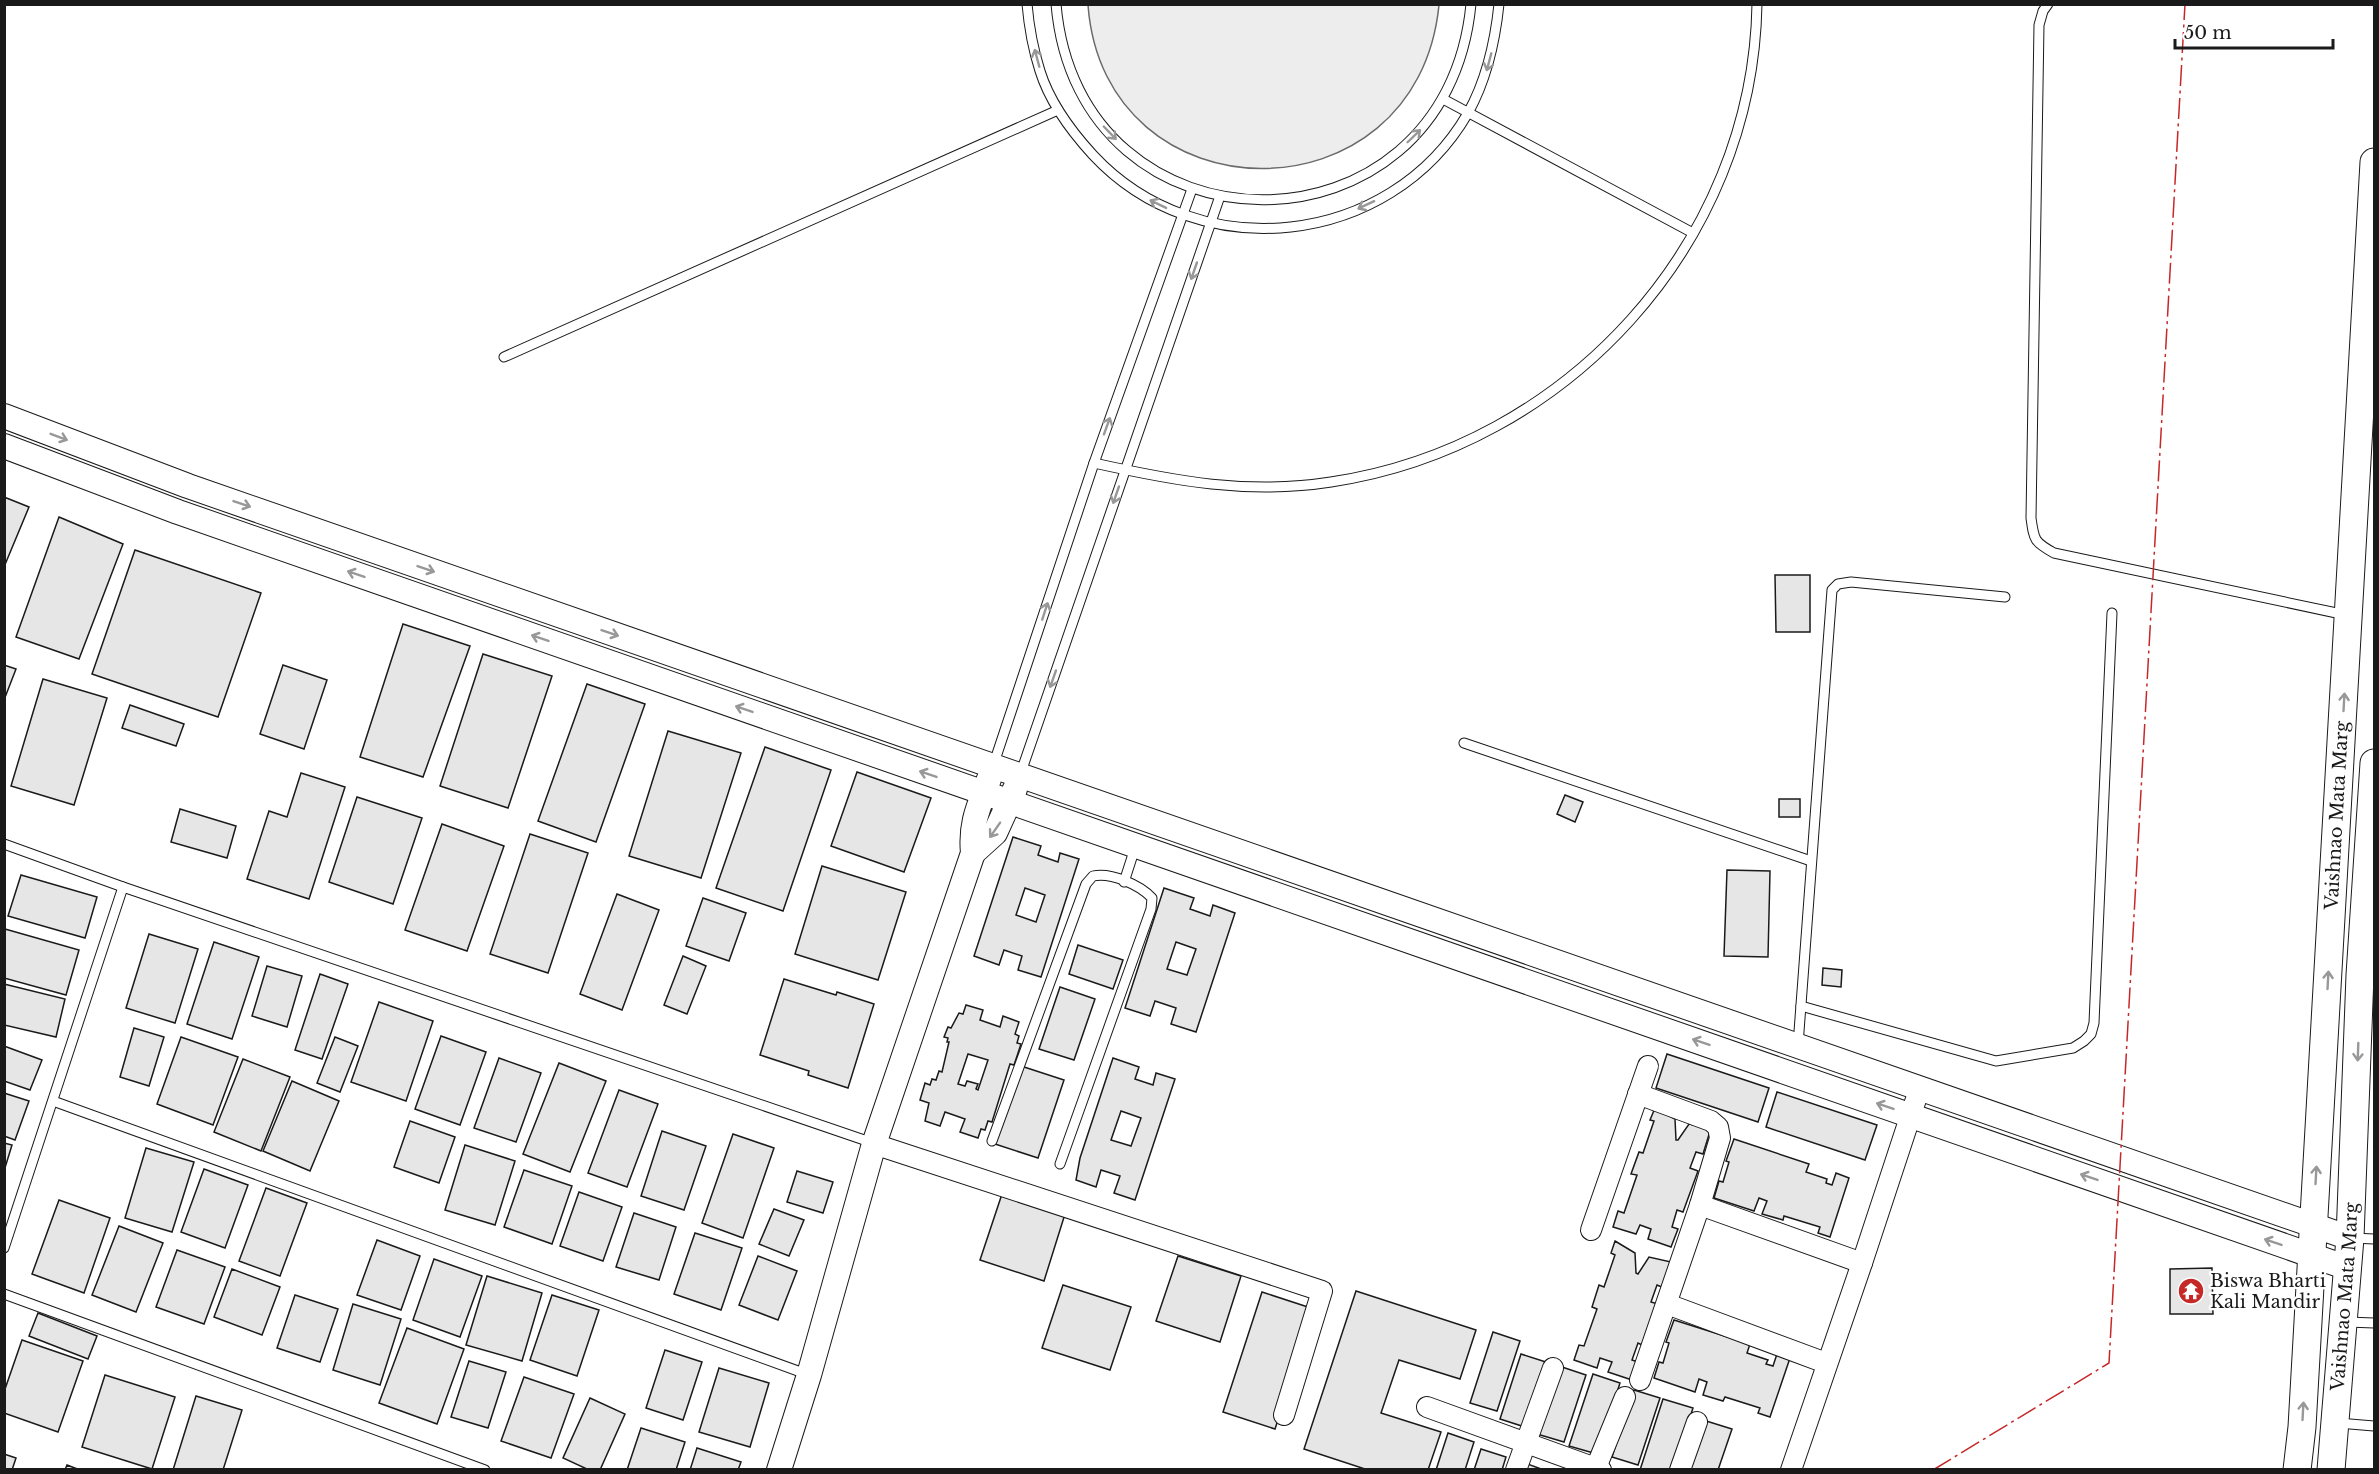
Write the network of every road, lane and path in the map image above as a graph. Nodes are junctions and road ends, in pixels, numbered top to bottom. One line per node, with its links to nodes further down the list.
1 (1027, 4): 8 (lane, one-way to 1)
2 (1056, 4): 11 (lane, one-way to 11)
3 (1471, 4): 7 (lane)
4 (1499, 4): 9 (lane, one-way to 9)
5 (1757, 4): 15 (lane)
6 (2048, 4): 23 (lane)
7 (1443, 99): 9 (lane); 12 (lane, one-way to 7)
8 (1058, 110): 13 (lane, one-way to 8); 16 (lane)
9 (1467, 113): 14 (lane, one-way to 14); 15 (lane)
10 (2374, 162): 23 (main road, Vaishnao Mata Marg)
11 (1192, 189): 12 (lane); 13 (lane)
12 (1220, 196): 14 (lane)
13 (1183, 215): 14 (lane); 19 (lane, one-way to 13)
14 (1210, 223): 20 (lane, one-way to 20)
15 (1693, 233): 20 (lane)
16 (504, 357)
17 (4, 416): 26 (street, one-way to 26)
18 (4, 446): 28 (street, one-way to 18)
19 (1094, 463): 20 (lane); 26 (lane, one-way to 19)
20 (1125, 470): 27 (lane, one-way to 27)
21 (2005, 597): 34 (lane)
22 (2112, 613): 38 (lane)
23 (2348, 616): 49 (main road, Vaishnao Mata Marg, one-way to 23)
24 (1464, 743): 34 (lane)
25 (2374, 763): 30 (main road, Vaishnao Mata Marg)
26 (993, 766): 27 (street); 28 (street)
27 (1020, 775): 29 (street); 39 (street)
28 (984, 793): 29 (street); 33 (street)
29 (1010, 802): 32 (street); 33 (street, one-way to 33)
30 (2372, 824): 37 (main road, Vaishnao Mata Marg)
31 (4, 844): 36 (lane)
32 (1136, 846): 35 (lane); 44 (street, one-way to 32)
33 (973, 853): 46 (street)
34 (1811, 861): 38 (lane)
35 (1124, 882): 45 (lane); 47 (lane)
36 (123, 887): 43 (lane); 46 (lane)
37 (2367, 975): 51 (main road, Vaishnao Mata Marg, one-way to 51)
38 (1801, 1006): 39 (lane)
39 (1798, 1045): 41 (street)
40 (1648, 1066): 42 (street)
41 (1920, 1087): 44 (street); 49 (street)
42 (1638, 1094): 48 (street); 50 (street)
43 (53, 1101): 52 (lane); 62 (lane)
44 (1912, 1115): 53 (street, one-way to 44); 54 (street)
45 (992, 1141)
46 (874, 1144): 62 (street); 66 (street)
47 (1060, 1164)
48 (1700, 1205): 54 (street); 57 (street)
49 (2313, 1226): 51 (street); 53 (main road, Vaishnao Mata Marg)
50 (1591, 1230)
51 (2362, 1239): 55 (main road, Vaishnao Mata Marg)
52 (4, 1248)
53 (2312, 1256): 55 (street); 77 (main road, Vaishnao Mata Marg, one-way to 53)
54 (1862, 1263): 60 (street)
55 (2348, 1268): 58 (main road, Vaishnao Mata Marg)
56 (4, 1294): 72 (lane)
57 (1667, 1304): 60 (street); 63 (street)
58 (2344, 1322): 59 (lane); 68 (main road, Vaishnao Mata Marg)
59 (2374, 1323)
60 (1827, 1363): 76 (street)
61 (1553, 1368): 70 (street)
62 (808, 1375): 73 (street)
63 (1640, 1380)
64 (1625, 1397): 71 (street)
65 (1427, 1407): 70 (street)
66 (1284, 1415)
67 (1697, 1422): 75 (street)
68 (2336, 1422): 69 (lane); 78 (main road, Vaishnao Mata Marg)
69 (2374, 1426)
70 (1527, 1443): 71 (street); 74 (street)
71 (1597, 1469)
72 (485, 1470)
73 (779, 1470)
74 (1516, 1470)
75 (1680, 1470)
76 (1791, 1470)
77 (2297, 1470)
78 (2331, 1470)

